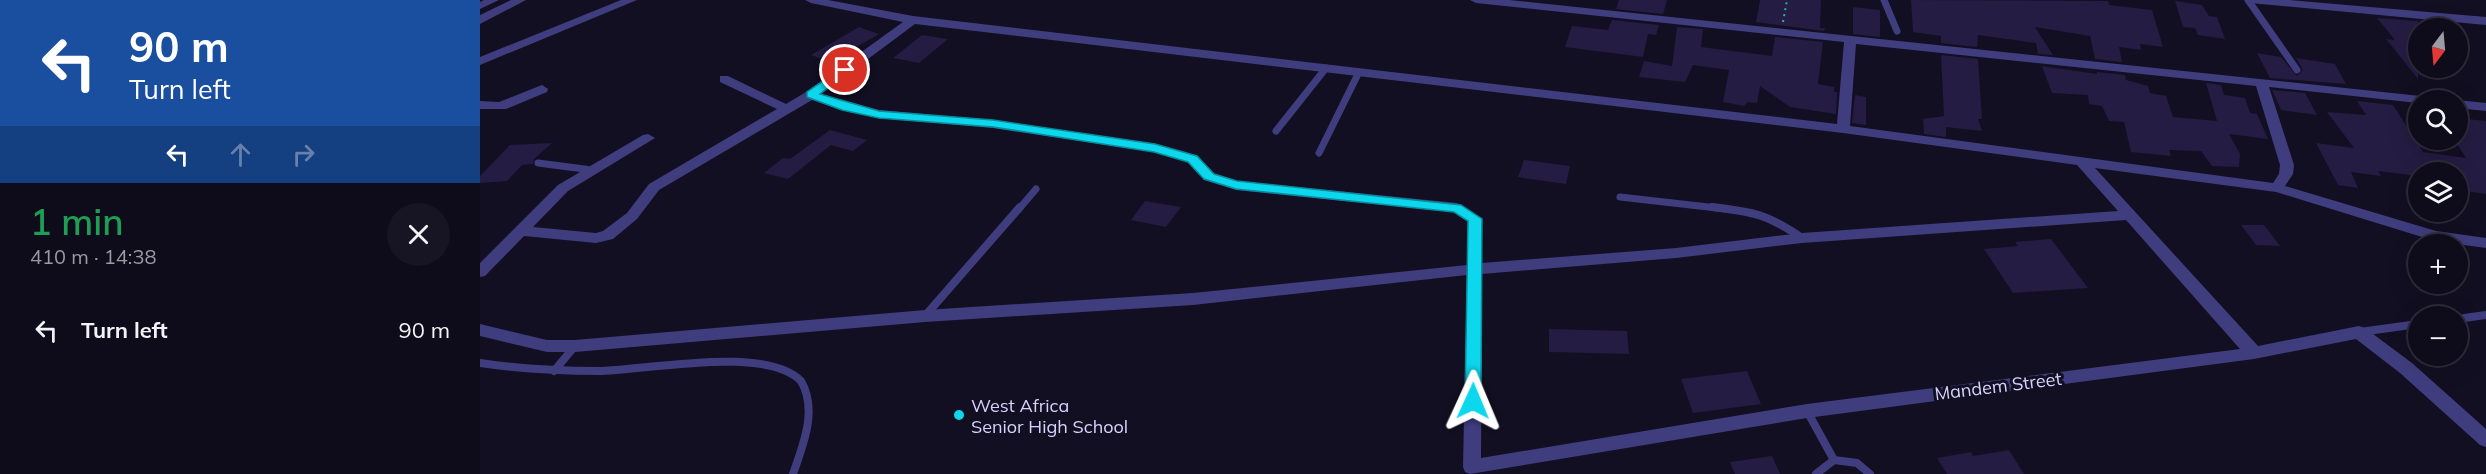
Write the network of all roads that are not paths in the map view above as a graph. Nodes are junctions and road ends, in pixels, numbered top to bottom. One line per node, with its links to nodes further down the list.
1 (493, 0): 10 (street)
2 (520, 0): 11 (street)
3 (631, 0): 16 (street)
4 (811, 0): 12 (street)
5 (1476, 0): 9 (street)
6 (1884, 0): 14 (lane)
7 (2249, 0): 8 (street); 18 (lane)
8 (2315, 3): 13 (street)
9 (1570, 4): 15 (street)
10 (480, 6)
11 (480, 20)
12 (913, 20): 17 (street); 23 (street)
13 (2486, 21)
14 (1897, 31)
15 (1850, 40): 21 (street); 29 (street)
16 (480, 61)
17 (1326, 68): 19 (street); 30 (lane)
18 (2297, 70)
19 (1359, 72): 29 (street); 32 (lane)
20 (724, 79): 28 (street)
21 (2261, 83): 24 (street); 36 (street)
22 (542, 89): 25 (street)
23 (811, 95): 28 (street); 43 (street)
24 (2408, 98)
25 (480, 105)
26 (2468, 105): 27 (street)
27 (2486, 107)
28 (787, 109): 40 (street)
29 (1843, 129): 33 (street)
30 (1276, 131)
31 (648, 138): 35 (street)
32 (1319, 153)
33 (2081, 161): 36 (street); 39 (street)
34 (538, 163): 35 (lane)
35 (592, 170): 40 (street)
36 (2277, 188): 42 (street)
37 (1036, 189): 46 (lane)
38 (1620, 197): 41 (lane)
39 (2128, 214): 41 (street); 52 (street)
40 (521, 231): 44 (street)
41 (1802, 238): 43 (street)
42 (2486, 243)
43 (1476, 269): 46 (street); 58 (street)
44 (480, 272)
45 (2486, 315): 47 (lane)
46 (925, 316): 51 (street)
47 (2468, 317)
48 (2408, 325): 50 (lane)
49 (480, 330): 51 (street)
50 (2359, 332): 52 (street, Mandem Street); 56 (street)
51 (575, 346): 54 (lane)
52 (2254, 352): 55 (street, Mandem Street)
53 (480, 363): 54 (lane)
54 (554, 371): 59 (lane)
55 (1807, 411): 57 (lane); 58 (street, Mandem Street)
56 (2486, 440)
57 (1834, 460): 60 (lane); 61 (lane)
58 (1472, 471)
59 (793, 474)
60 (1816, 474)
61 (1870, 474)

